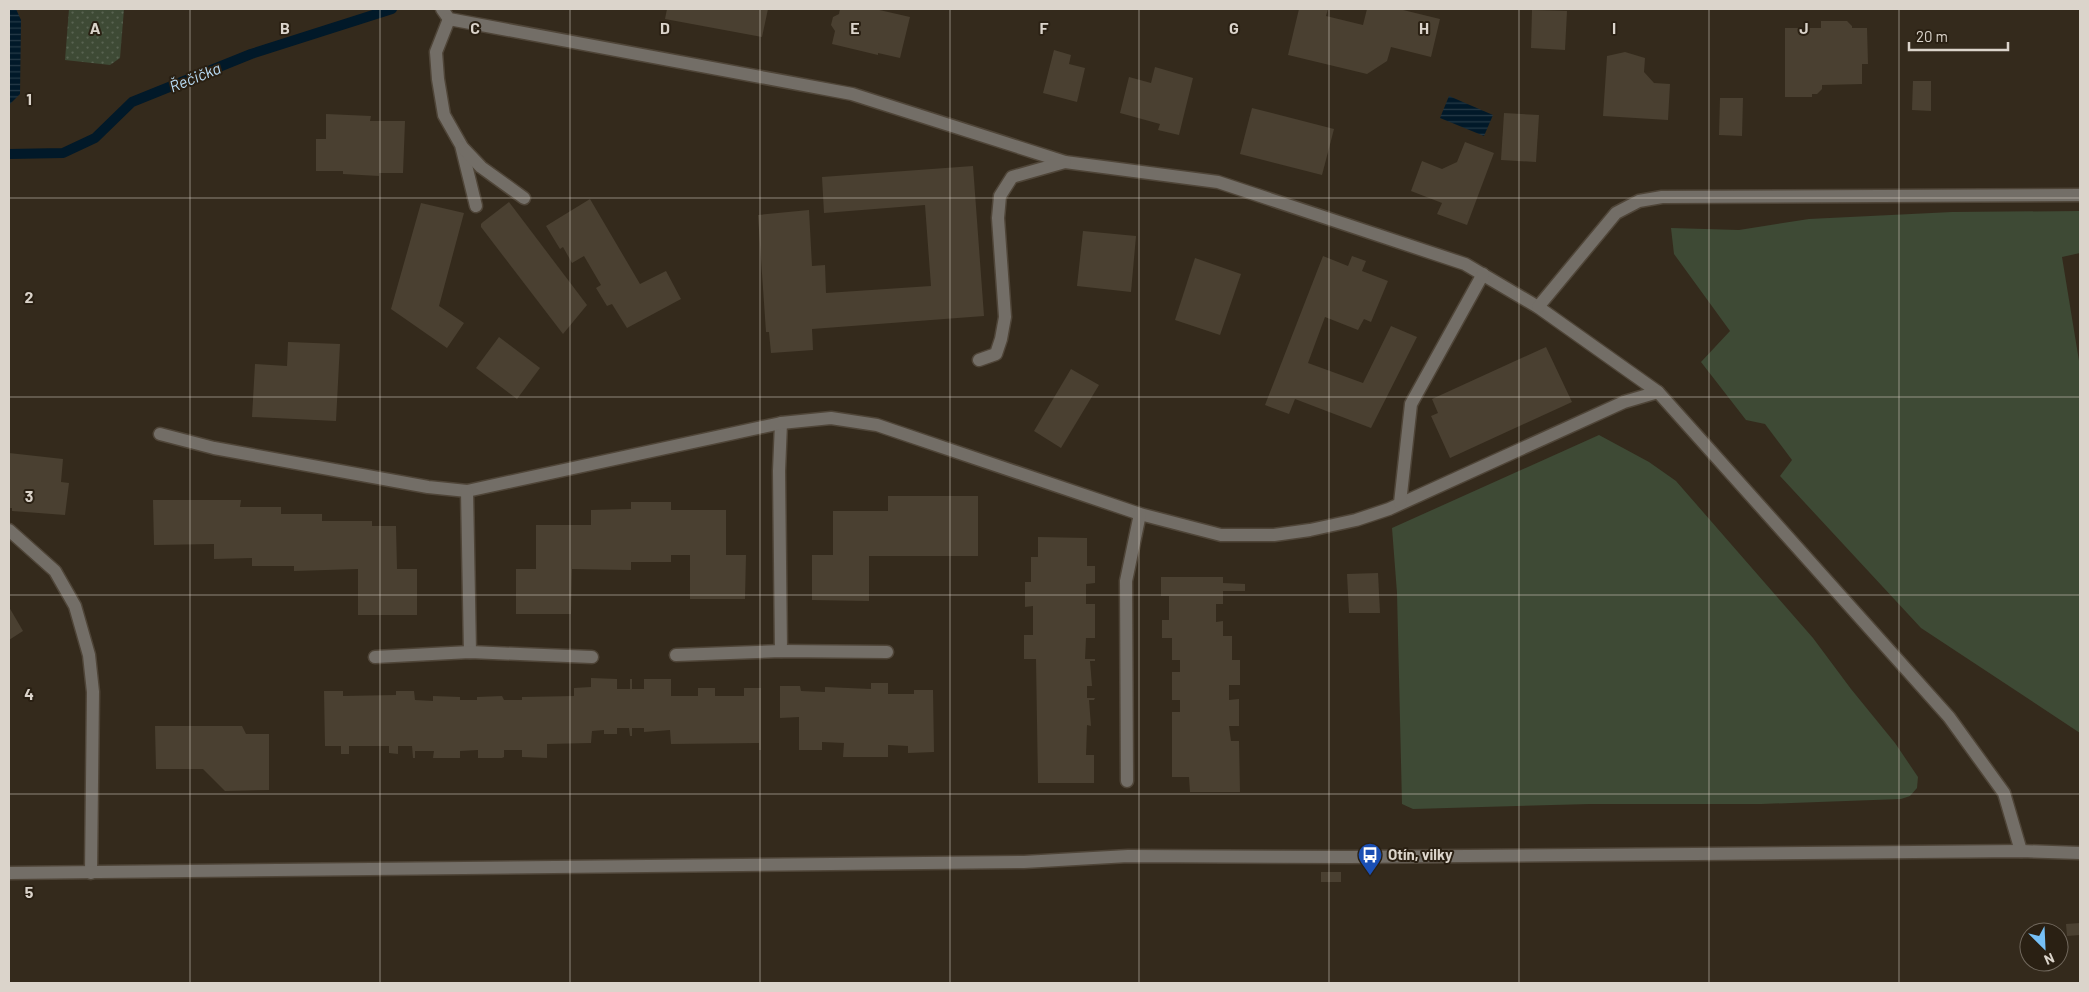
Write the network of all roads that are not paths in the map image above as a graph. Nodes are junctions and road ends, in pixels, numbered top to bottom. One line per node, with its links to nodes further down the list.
1 (446, 14): 2 (street); 3 (street)
2 (461, 145): 5 (street); 6 (street)
3 (1064, 162): 7 (street); 9 (street)
4 (2080, 195): 8 (street)
5 (524, 198)
6 (476, 206)
7 (1483, 274): 8 (street); 14 (street)
8 (1538, 306): 10 (street)
9 (979, 360)
10 (1658, 392): 14 (street); 24 (street)
11 (781, 423): 13 (street); 15 (street); 17 (street)
12 (160, 434): 13 (street)
13 (467, 491): 18 (street)
14 (1400, 503): 15 (street)
15 (1140, 514): 23 (street)
16 (9, 530): 27 (street)
17 (781, 651): 19 (street); 20 (street)
18 (470, 652): 21 (street); 22 (street)
19 (887, 652)
20 (676, 655)
21 (376, 657)
22 (592, 657)
23 (1128, 781)
24 (2021, 851): 25 (street); 27 (street)
25 (2080, 853)
26 (9, 873): 27 (street)
27 (91, 873)

